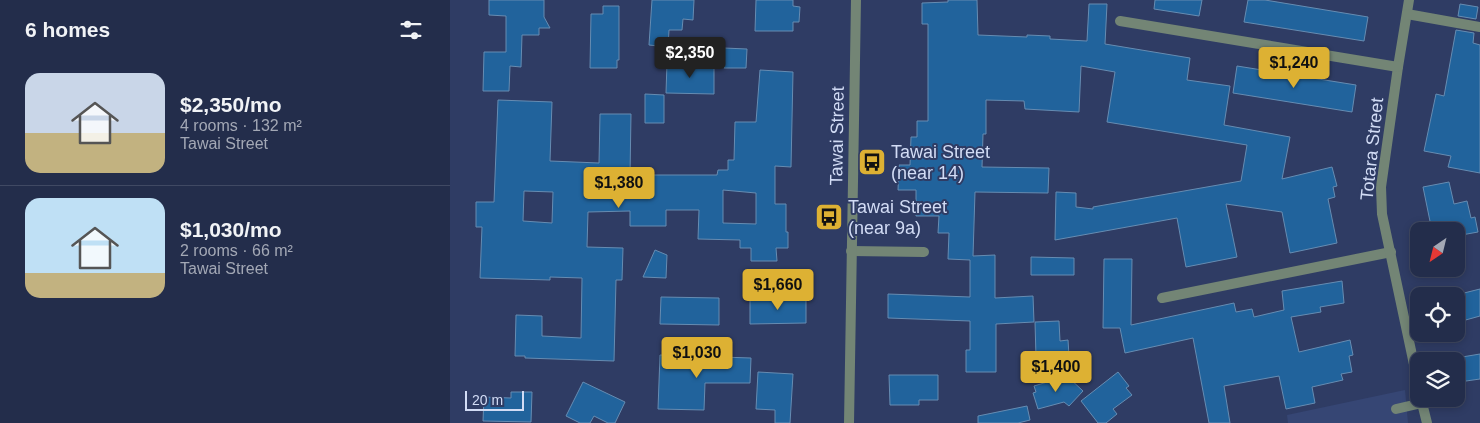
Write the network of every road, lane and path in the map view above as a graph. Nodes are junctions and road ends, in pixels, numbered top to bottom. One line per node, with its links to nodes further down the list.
1 (856, 0): 7 (street, Tawai Street)
2 (1409, 0): 3 (street, Totara Street)
3 (1407, 14): 5 (street); 6 (street, Totara Street)
4 (1120, 21): 6 (street)
5 (1480, 27)
6 (1398, 67): 9 (street, Totara Street)
7 (851, 251): 8 (street); 15 (street, Tawai Street)
8 (924, 252)
9 (1391, 252): 10 (street); 11 (street, Totara Street)
10 (1162, 298)
11 (1412, 352)
12 (1410, 405): 14 (street)
13 (1422, 407): 16 (street)
14 (1396, 409)
15 (849, 423)
16 (1426, 423)

